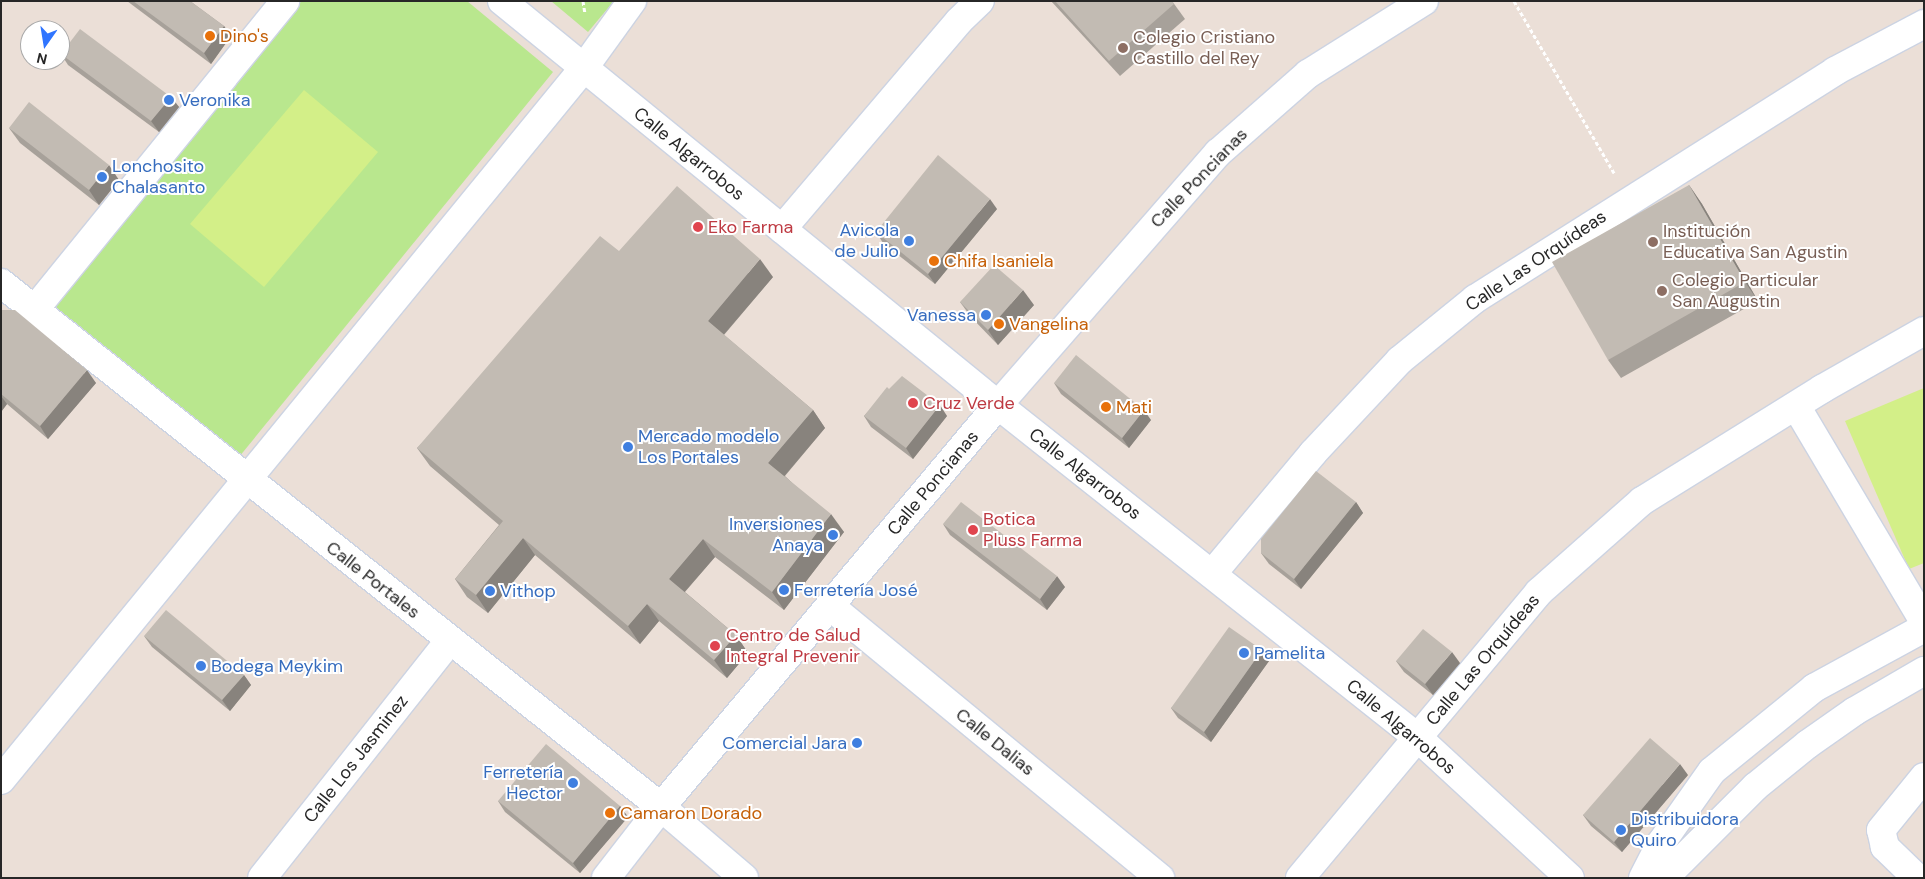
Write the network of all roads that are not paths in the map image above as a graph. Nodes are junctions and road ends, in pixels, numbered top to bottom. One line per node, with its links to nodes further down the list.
1 (285, 1): 10 (street)
2 (502, 1): 7 (street, Calle Algarrobos)
3 (632, 1): 7 (street)
4 (980, 1): 8 (street)
5 (1424, 1): 12 (street, Calle Poncianas)
6 (1924, 24): 15 (street, Calle Las Orquídeas)
7 (583, 69): 8 (street, Calle Algarrobos); 14 (street)
8 (782, 229): 12 (street, Calle Algarrobos)
9 (1, 282): 10 (street, Calle Portales)
10 (36, 309): 14 (street, Calle Portales)
11 (1924, 331): 13 (street, Calle Las Orquídeas)
12 (998, 405): 15 (street, Calle Algarrobos); 16 (street, Calle Poncianas)
13 (1796, 406): 17 (street); 21 (street, Calle Las Orquídeas)
14 (245, 478): 19 (street, Calle Portales); 23 (street)
15 (1212, 574): 21 (street, Calle Algarrobos)
16 (830, 606): 24 (street, Calle Poncianas); 28 (street, Calle Dalias)
17 (1924, 622)
18 (1924, 628): 31 (street)
19 (450, 640): 24 (street, Calle Portales); 25 (street, Calle Los Jasminez)
20 (1924, 670): 32 (street)
21 (1417, 737): 29 (street, Calle Las Orquídeas); 30 (street, Calle Algarrobos)
22 (1924, 777): 33 (street)
23 (1, 780)
24 (661, 807): 26 (street, Calle Poncianas); 27 (street, Calle Portales)
25 (262, 878)
26 (606, 878)
27 (744, 878)
28 (1160, 878)
29 (1300, 878)
30 (1570, 878)
31 (1643, 878)
32 (1664, 878)
33 (1917, 878)

